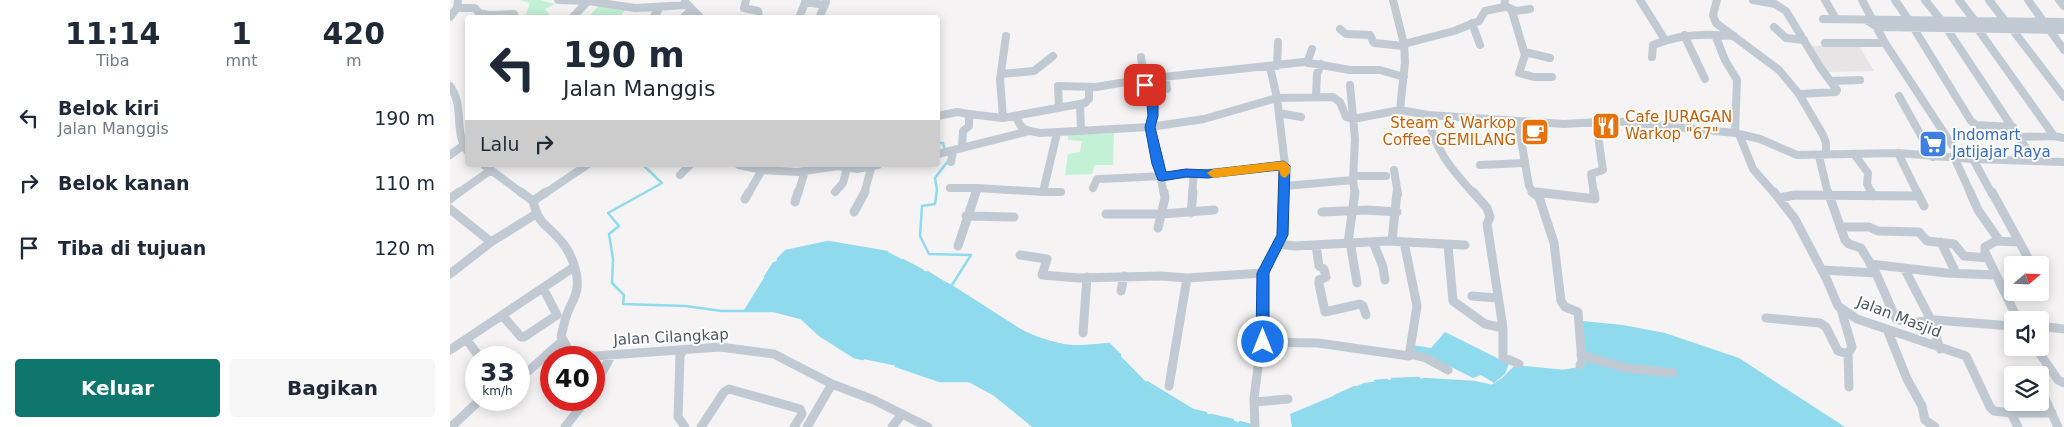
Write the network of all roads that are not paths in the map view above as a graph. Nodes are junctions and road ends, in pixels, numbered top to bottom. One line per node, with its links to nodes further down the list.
1 (558, 0): 15 (street)
2 (746, 0): 30 (street)
3 (1393, 0): 60 (street)
4 (1640, 0): 55 (street)
5 (1716, 0): 54 (street)
6 (1753, 0): 56 (street)
7 (1825, 0): 35 (street)
8 (1862, 0): 39 (street)
9 (1895, 0): 36 (street)
10 (1925, 0): 37 (street)
11 (1959, 0): 43 (street)
12 (1989, 0): 38 (street)
13 (2028, 0): 40 (street)
14 (2060, 0): 21 (street)
15 (588, 1): 22 (street); 27 (street)
16 (806, 1): 17 (street); 31 (street)
17 (826, 3): 32 (street)
18 (458, 4): 24 (street); 33 (street)
19 (688, 4): 22 (street); 29 (street)
20 (1507, 5): 23 (street); 42 (street); 64 (street)
21 (2064, 6)
22 (660, 7): 28 (street)
23 (1530, 8)
24 (484, 15)
25 (502, 15): 26 (street)
26 (515, 15)
27 (575, 15)
28 (655, 15)
29 (698, 15)
30 (758, 15)
31 (800, 15)
32 (820, 15)
33 (450, 17)
34 (1823, 19): 35 (street)
35 (1836, 19): 39 (street)
36 (1908, 19): 37 (street); 39 (street)
37 (1941, 20): 43 (street); 46 (street)
38 (2005, 21): 40 (street); 43 (street)
39 (1872, 22): 45 (street); 59 (street)
40 (2043, 22): 41 (street); 49 (street)
41 (2064, 22)
42 (1472, 23): 60 (street); 61 (street)
43 (1976, 25): 46 (street); 48 (street); 110 (street)
44 (1774, 27): 56 (street)
45 (1913, 27): 46 (street); 105 (street)
46 (1946, 28): 105 (street)
47 (1340, 29): 60 (street)
48 (2012, 29): 49 (street); 87 (street)
49 (2048, 30): 50 (street); 63 (street)
50 (2064, 30)
51 (1684, 35): 52 (street); 55 (street); 77 (street)
52 (1714, 35): 54 (street); 109 (street)
53 (1006, 36): 72 (street)
54 (1734, 36): 84 (street)
55 (1665, 40): 68 (street)
56 (1804, 40): 79 (street)
57 (1278, 42): 71 (street)
58 (1825, 43): 59 (street)
59 (1885, 43): 113 (street)
60 (1404, 45): 74 (street)
61 (1480, 45)
62 (1312, 49): 69 (street)
63 (2064, 50)
64 (1525, 52): 67 (street); 75 (street)
65 (1053, 56): 72 (street)
66 (1140, 56): 76 (street)
67 (1550, 58)
68 (1652, 58)
69 (1307, 62): 70 (street); 71 (street)
70 (1321, 64): 74 (street); 85 (street)
71 (1274, 66): 73 (street); 88 (street)
72 (1001, 74): 100 (street)
73 (1165, 77): 76 (street); 83 (street)
74 (1404, 77): 91 (street)
75 (1552, 77)
76 (1144, 79): 82 (street); 104 (street)
77 (1705, 79)
78 (1860, 80): 79 (street)
79 (1832, 81): 84 (street)
80 (1350, 85): 101 (street)
81 (450, 86): 93 (street)
82 (1089, 87): 89 (street); 90 (street)
83 (1167, 89)
84 (1799, 94): 121 (street)
85 (1316, 96): 88 (street); 101 (street)
86 (1899, 96): 122 (street)
87 (2064, 97)
88 (1277, 98): 92 (street); 104 (street)
89 (1080, 104): 90 (street); 107 (street)
90 (1059, 107): 97 (street)
91 (1400, 110): 95 (street); 101 (street)
92 (1279, 113): 98 (street); 130 (street)
93 (459, 114): 99 (street); 115 (street)
94 (969, 114): 96 (street); 100 (street); 114 (street)
95 (1428, 115): 102 (street); 211 (street)
96 (940, 116)
97 (1016, 116): 100 (street); 106 (street)
98 (1301, 117)
99 (450, 118)
100 (1003, 118)
101 (1352, 119): 146 (street)
102 (1518, 122): 103 (street); 128 (street)
103 (1596, 122): 109 (street); 154 (street)
104 (1150, 127): 107 (street); 145 (street)
105 (2013, 127): 111 (street)
106 (1030, 131): 108 (street); 114 (street)
107 (1081, 131): 108 (street)
108 (1056, 133): 152 (street)
109 (1737, 134): 121 (street); 158 (street, Jalan Masjid)
110 (2054, 136): 111 (street); 112 (street)
111 (2020, 137): 125 (street)
112 (2064, 138)
113 (1952, 145)
114 (962, 147): 116 (street)
115 (464, 149): 120 (street)
116 (953, 150): 117 (street); 126 (street)
117 (940, 153)
118 (1898, 153): 119 (street); 122 (street); 157 (street)
119 (1854, 154): 121 (street); 156 (street)
120 (450, 155)
121 (1822, 155): 155 (street)
122 (1933, 157): 123 (street)
123 (1954, 157): 124 (street); 178 (street)
124 (1973, 159): 125 (street); 185 (street)
125 (2034, 160): 127 (street)
126 (951, 162)
127 (2064, 162)
128 (1524, 163): 129 (street); 154 (street)
129 (1480, 165)
130 (1284, 166): 143 (street); 147 (street)
131 (582, 167): 161 (street)
132 (688, 167): 144 (street)
133 (748, 167): 141 (street)
134 (831, 167): 142 (street)
135 (842, 167): 140 (street)
136 (868, 167): 140 (street)
137 (874, 167): 167 (street)
138 (488, 168): 159 (street); 161 (street)
139 (779, 168): 141 (street); 142 (street)
140 (847, 168): 151 (street)
141 (762, 170): 160 (street)
142 (805, 171): 162 (street)
143 (1194, 173): 145 (street); 170 (street)
144 (680, 175)
145 (1162, 177): 150 (street); 173 (street)
146 (1353, 178): 147 (street); 166 (street); 169 (street)
147 (1285, 186): 186 (street)
148 (950, 188): 149 (street)
149 (977, 188): 152 (street); 174 (street)
150 (1093, 188)
151 (836, 192)
152 (1042, 192): 153 (street)
153 (1061, 192)
154 (1531, 192): 239 (street)
155 (1829, 196): 156 (street); 158 (street); 176 (street)
156 (1873, 196): 157 (street)
157 (1919, 196): 163 (street)
158 (1779, 198): 197 (street, Jalan Masjid)
159 (450, 199)
160 (745, 199)
161 (532, 200): 171 (street)
162 (795, 202)
163 (1924, 206)
164 (450, 209): 180 (street)
165 (1214, 210): 170 (street)
166 (1352, 210): 168 (street); 169 (street); 181 (street)
167 (854, 212)
168 (1322, 212)
169 (1397, 212): 179 (street)
170 (1191, 213): 173 (street)
171 (536, 214): 180 (street); 195 (street)
172 (1106, 214): 173 (street)
173 (1162, 214): 177 (street)
174 (966, 216): 175 (street); 190 (street)
175 (1014, 217)
176 (1840, 227): 184 (street); 194 (street)
177 (1158, 228)
178 (1998, 240): 185 (street); 193 (street)
179 (1392, 241): 182 (street); 183 (street)
180 (491, 242): 200 (street)
181 (1349, 242): 182 (street); 187 (street); 207 (street)
182 (1373, 242): 206 (street)
183 (1404, 242): 188 (street); 231 (street)
184 (1941, 242): 193 (street); 201 (street)
185 (2019, 242): 192 (street)
186 (1278, 244): 187 (street); 198 (street)
187 (1316, 245): 215 (street)
188 (1448, 245): 189 (street); 220 (street)
189 (1465, 245)
190 (958, 246)
191 (1020, 255): 204 (street)
192 (2027, 256)
193 (1988, 258): 202 (street)
194 (1870, 264): 196 (street); 199 (street)
195 (574, 267): 208 (street); 225 (street)
196 (1904, 268): 201 (street); 217 (street)
197 (1822, 270): 199 (street); 212 (street, Jalan Masjid)
198 (1263, 273): 205 (street); 226 (street)
199 (1876, 273): 217 (street)
200 (450, 274)
201 (1956, 274): 202 (street)
202 (1996, 275): 213 (street)
203 (1124, 276): 204 (street); 205 (street); 209 (street)
204 (1087, 277): 223 (street)
205 (1186, 278): 242 (street)
206 (1385, 280)
207 (1357, 284)
208 (543, 288): 214 (street); 214 (street)
209 (1122, 291)
210 (1472, 296): 211 (street)
211 (1497, 298): 220 (street)
212 (1841, 309): 221 (street, Jalan Masjid); 232 (street)
213 (2014, 311)
214 (502, 315): 224 (street)
215 (1366, 315)
216 (1766, 318): 232 (street)
217 (1932, 320): 218 (street); 228 (street)
218 (2004, 325)
219 (2049, 327): 222 (street)
220 (1503, 328): 235 (street)
221 (1887, 329): 228 (street, Jalan Masjid); 261 (street)
222 (2064, 329)
223 (1083, 333)
224 (467, 340): 227 (street); 229 (street)
225 (562, 341): 233 (street, Jalan Cilangkap); 237 (street)
226 (1263, 342): 231 (street); 245 (street)
227 (471, 346)
228 (1940, 349): 249 (street, Jalan Masjid)
229 (450, 350)
230 (682, 352): 233 (street, Jalan Cilangkap); 241 (street, Jalan Cilangkap); 254 (street)
231 (1410, 354): 238 (street)
232 (1848, 354): 243 (street)
233 (611, 356): 236 (street)
234 (2042, 356): 240 (street)
235 (1519, 364)
236 (605, 367)
237 (530, 369)
238 (1448, 370)
239 (1673, 373)
240 (2064, 383)
241 (832, 384): 251 (street, Jalan Cilangkap); 257 (street)
242 (1169, 386)
243 (1849, 387)
244 (1288, 399): 245 (street)
245 (1255, 402): 260 (street)
246 (2049, 407): 250 (street)
247 (468, 411): 252 (street)
248 (577, 411): 253 (street)
249 (2011, 413): 250 (street); 262 (street)
250 (2052, 413): 263 (street)
251 (902, 414): 258 (street); 259 (street, Jalan Cilangkap)
252 (451, 427)
253 (565, 427)
254 (685, 427)
255 (700, 427): 256 (street)
256 (794, 427)
257 (807, 427)
258 (892, 427)
259 (928, 427)
260 (1255, 427)
261 (1935, 427)
262 (2018, 427)
263 (2058, 427)

